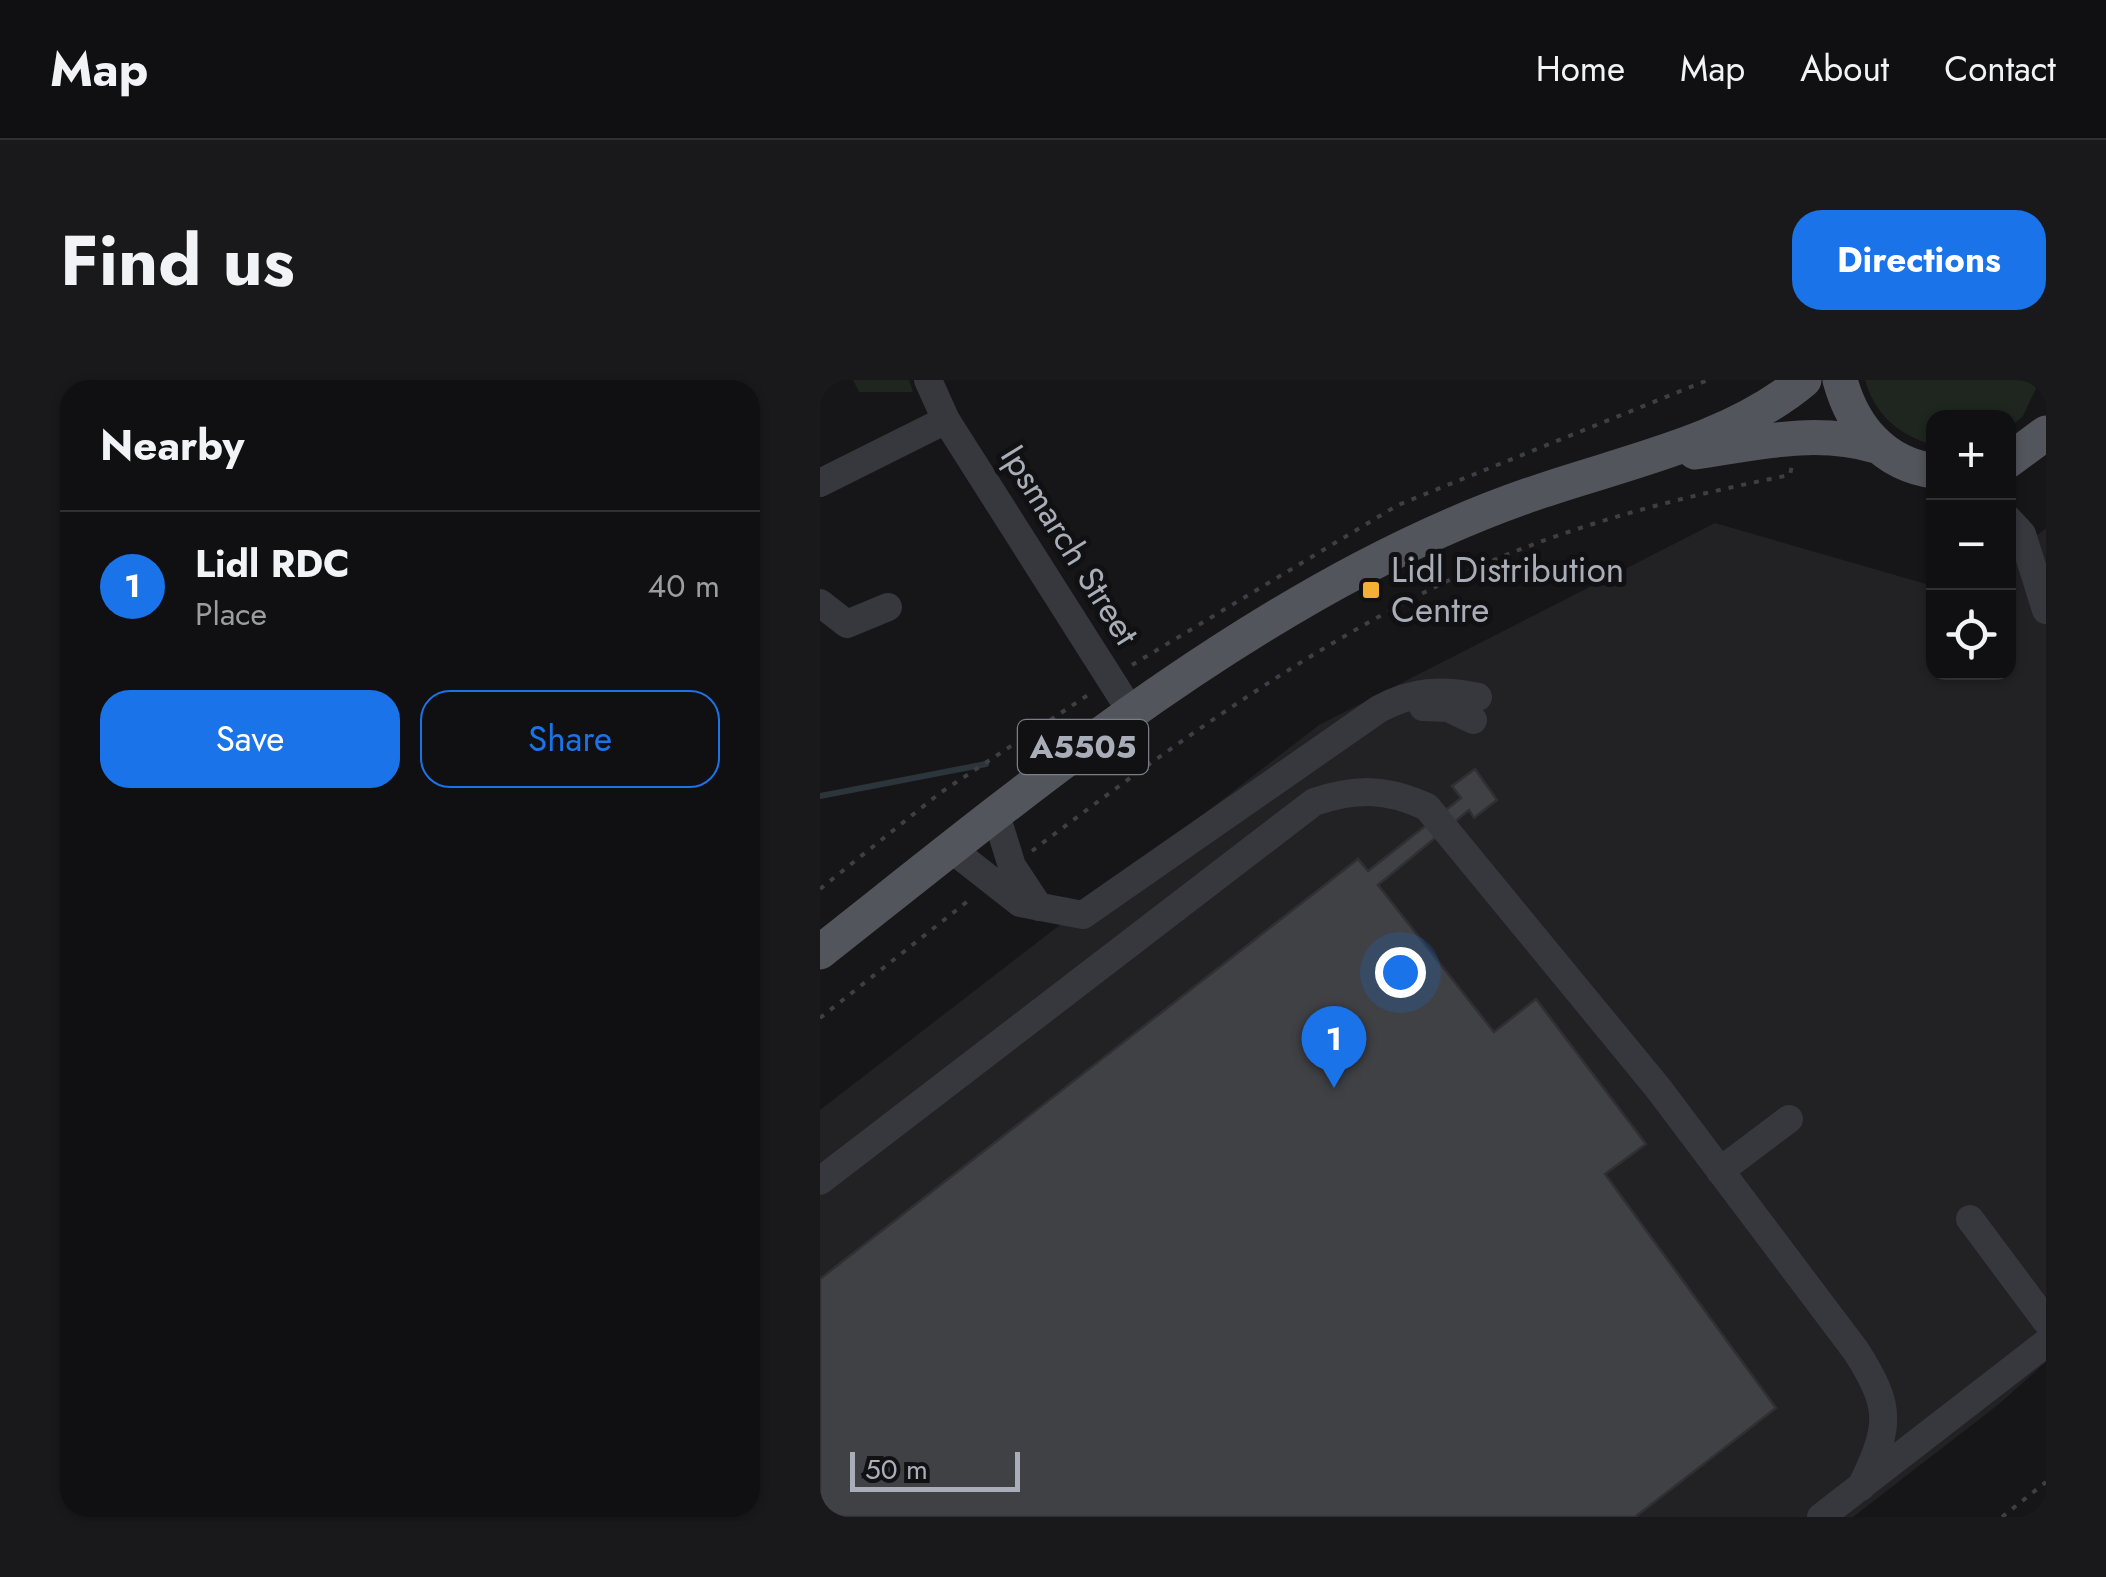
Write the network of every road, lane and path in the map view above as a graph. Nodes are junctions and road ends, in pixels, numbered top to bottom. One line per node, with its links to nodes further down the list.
1 (929, 380): 4 (lane, Ipsmarch Street)
2 (1804, 380): 9 (main road, A5505)
3 (1840, 380): 6 (main road, A5505)
4 (946, 420): 11 (lane); 17 (lane, Ipsmarch Street)
5 (2046, 433): 8 (main road)
6 (1876, 446): 9 (main road, A5505); 10 (main road, A5505)
7 (1796, 455): 20 (path)
8 (2016, 455)
9 (1648, 459): 17 (main road, A5505)
10 (1926, 470)
11 (820, 483)
12 (2016, 527): 15 (lane)
13 (820, 603): 14 (lane)
14 (888, 607)
15 (2046, 610)
16 (1476, 708): 20 (lane)
17 (1130, 710): 18 (main road, A5505)
18 (996, 815): 19 (main road, A5505); 20 (lane)
19 (950, 848): 20 (lane); 21 (main road, A5505)
20 (1001, 875): 22 (path)
21 (820, 952)
22 (820, 1018)
23 (1789, 1119): 24 (lane)
24 (1720, 1171): 25 (lane); 30 (lane)
25 (820, 1182)
26 (1970, 1219): 27 (lane)
27 (2046, 1321)
28 (2046, 1343): 30 (lane)
29 (2046, 1482): 32 (path)
30 (1862, 1487): 31 (lane)
31 (1821, 1517)
32 (2002, 1517)

